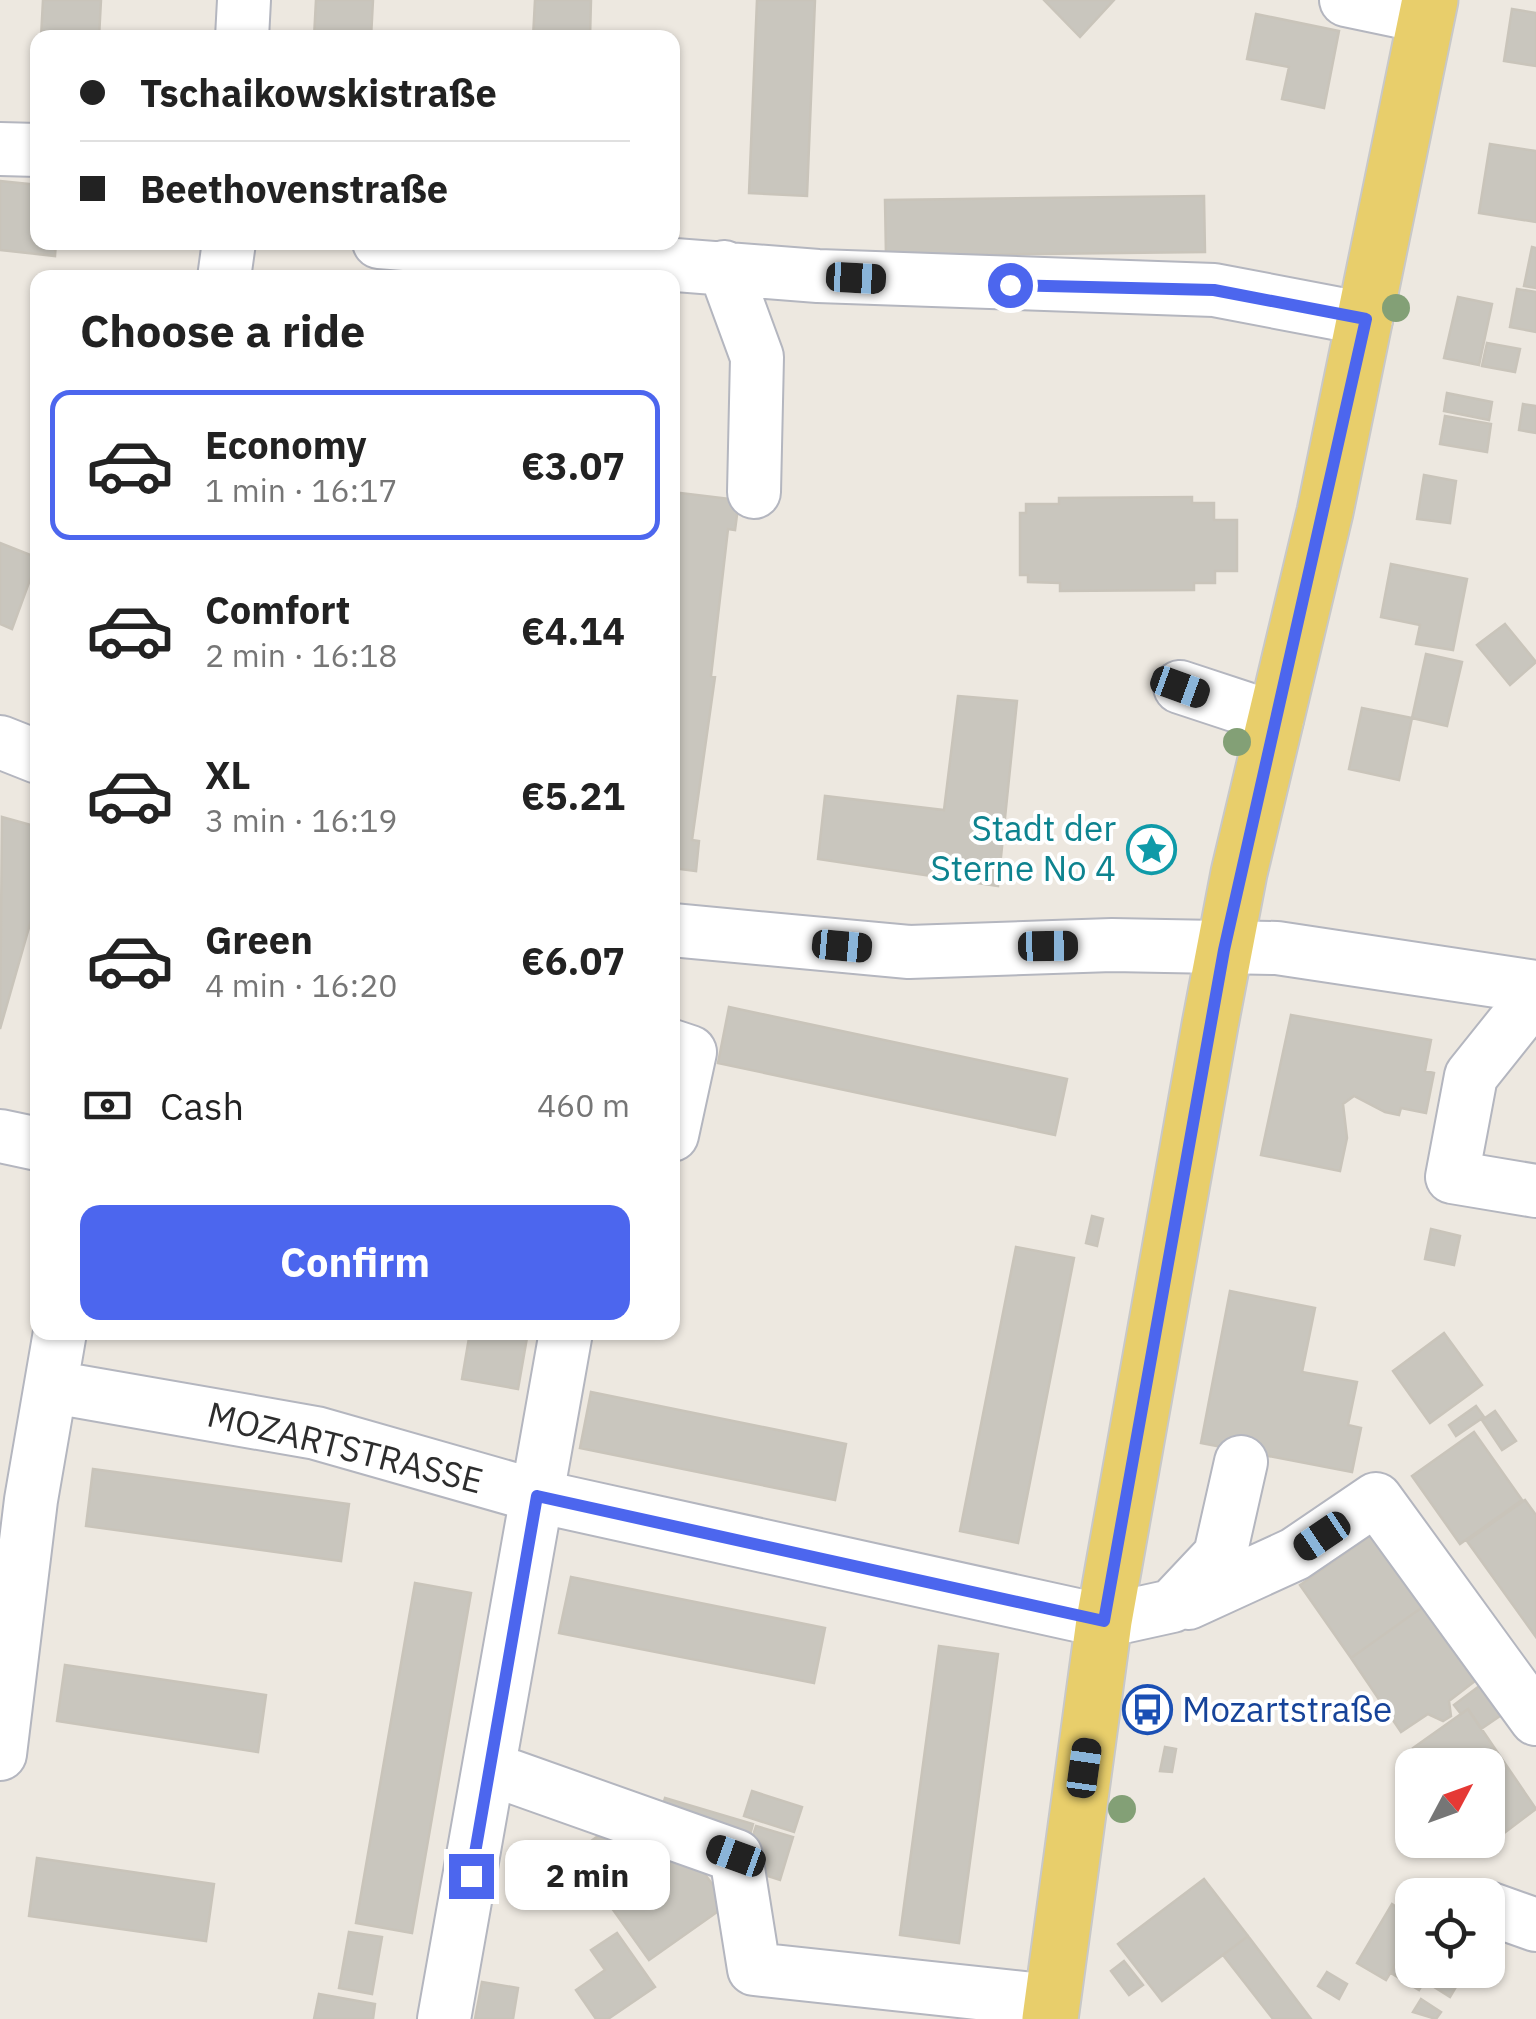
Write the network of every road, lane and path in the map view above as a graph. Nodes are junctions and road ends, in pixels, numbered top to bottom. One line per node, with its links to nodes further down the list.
1 (244, 0): 4 (street)
2 (1346, 0): 3 (street)
3 (1429, 9): 10 (main road)
4 (242, 30)
5 (0, 149): 6 (street)
6 (30, 150)
7 (425, 250): 8 (street)
8 (512, 265): 9 (street)
9 (724, 267): 10 (street); 11 (street)
10 (1366, 319): 13 (main road)
11 (754, 492)
12 (1180, 687): 13 (street)
13 (1277, 719): 17 (main road)
14 (0, 742): 15 (street)
15 (30, 754)
16 (680, 931): 17 (street)
17 (1224, 950): 18 (street); 31 (main road)
18 (1534, 987): 23 (street)
19 (680, 1049): 20 (street)
20 (680, 1098)
21 (0, 1136): 22 (street)
22 (30, 1142)
23 (1536, 1191)
24 (59, 1340): 26 (street)
25 (565, 1340): 29 (street)
26 (52, 1388): 28 (street); 29 (street, MOZARTSTRASSE)
27 (1240, 1462): 30 (street)
28 (15, 1496): 33 (street)
29 (537, 1496): 31 (street, MOZARTSTRASSE); 34 (street)
30 (1172, 1606): 31 (street); 32 (street)
31 (1104, 1621): 37 (main road)
32 (1536, 1720)
33 (0, 1754)
34 (491, 1768): 37 (street); 38 (street)
35 (1505, 1914): 36 (street)
36 (1536, 1925)
37 (1051, 2010)
38 (444, 2019)

